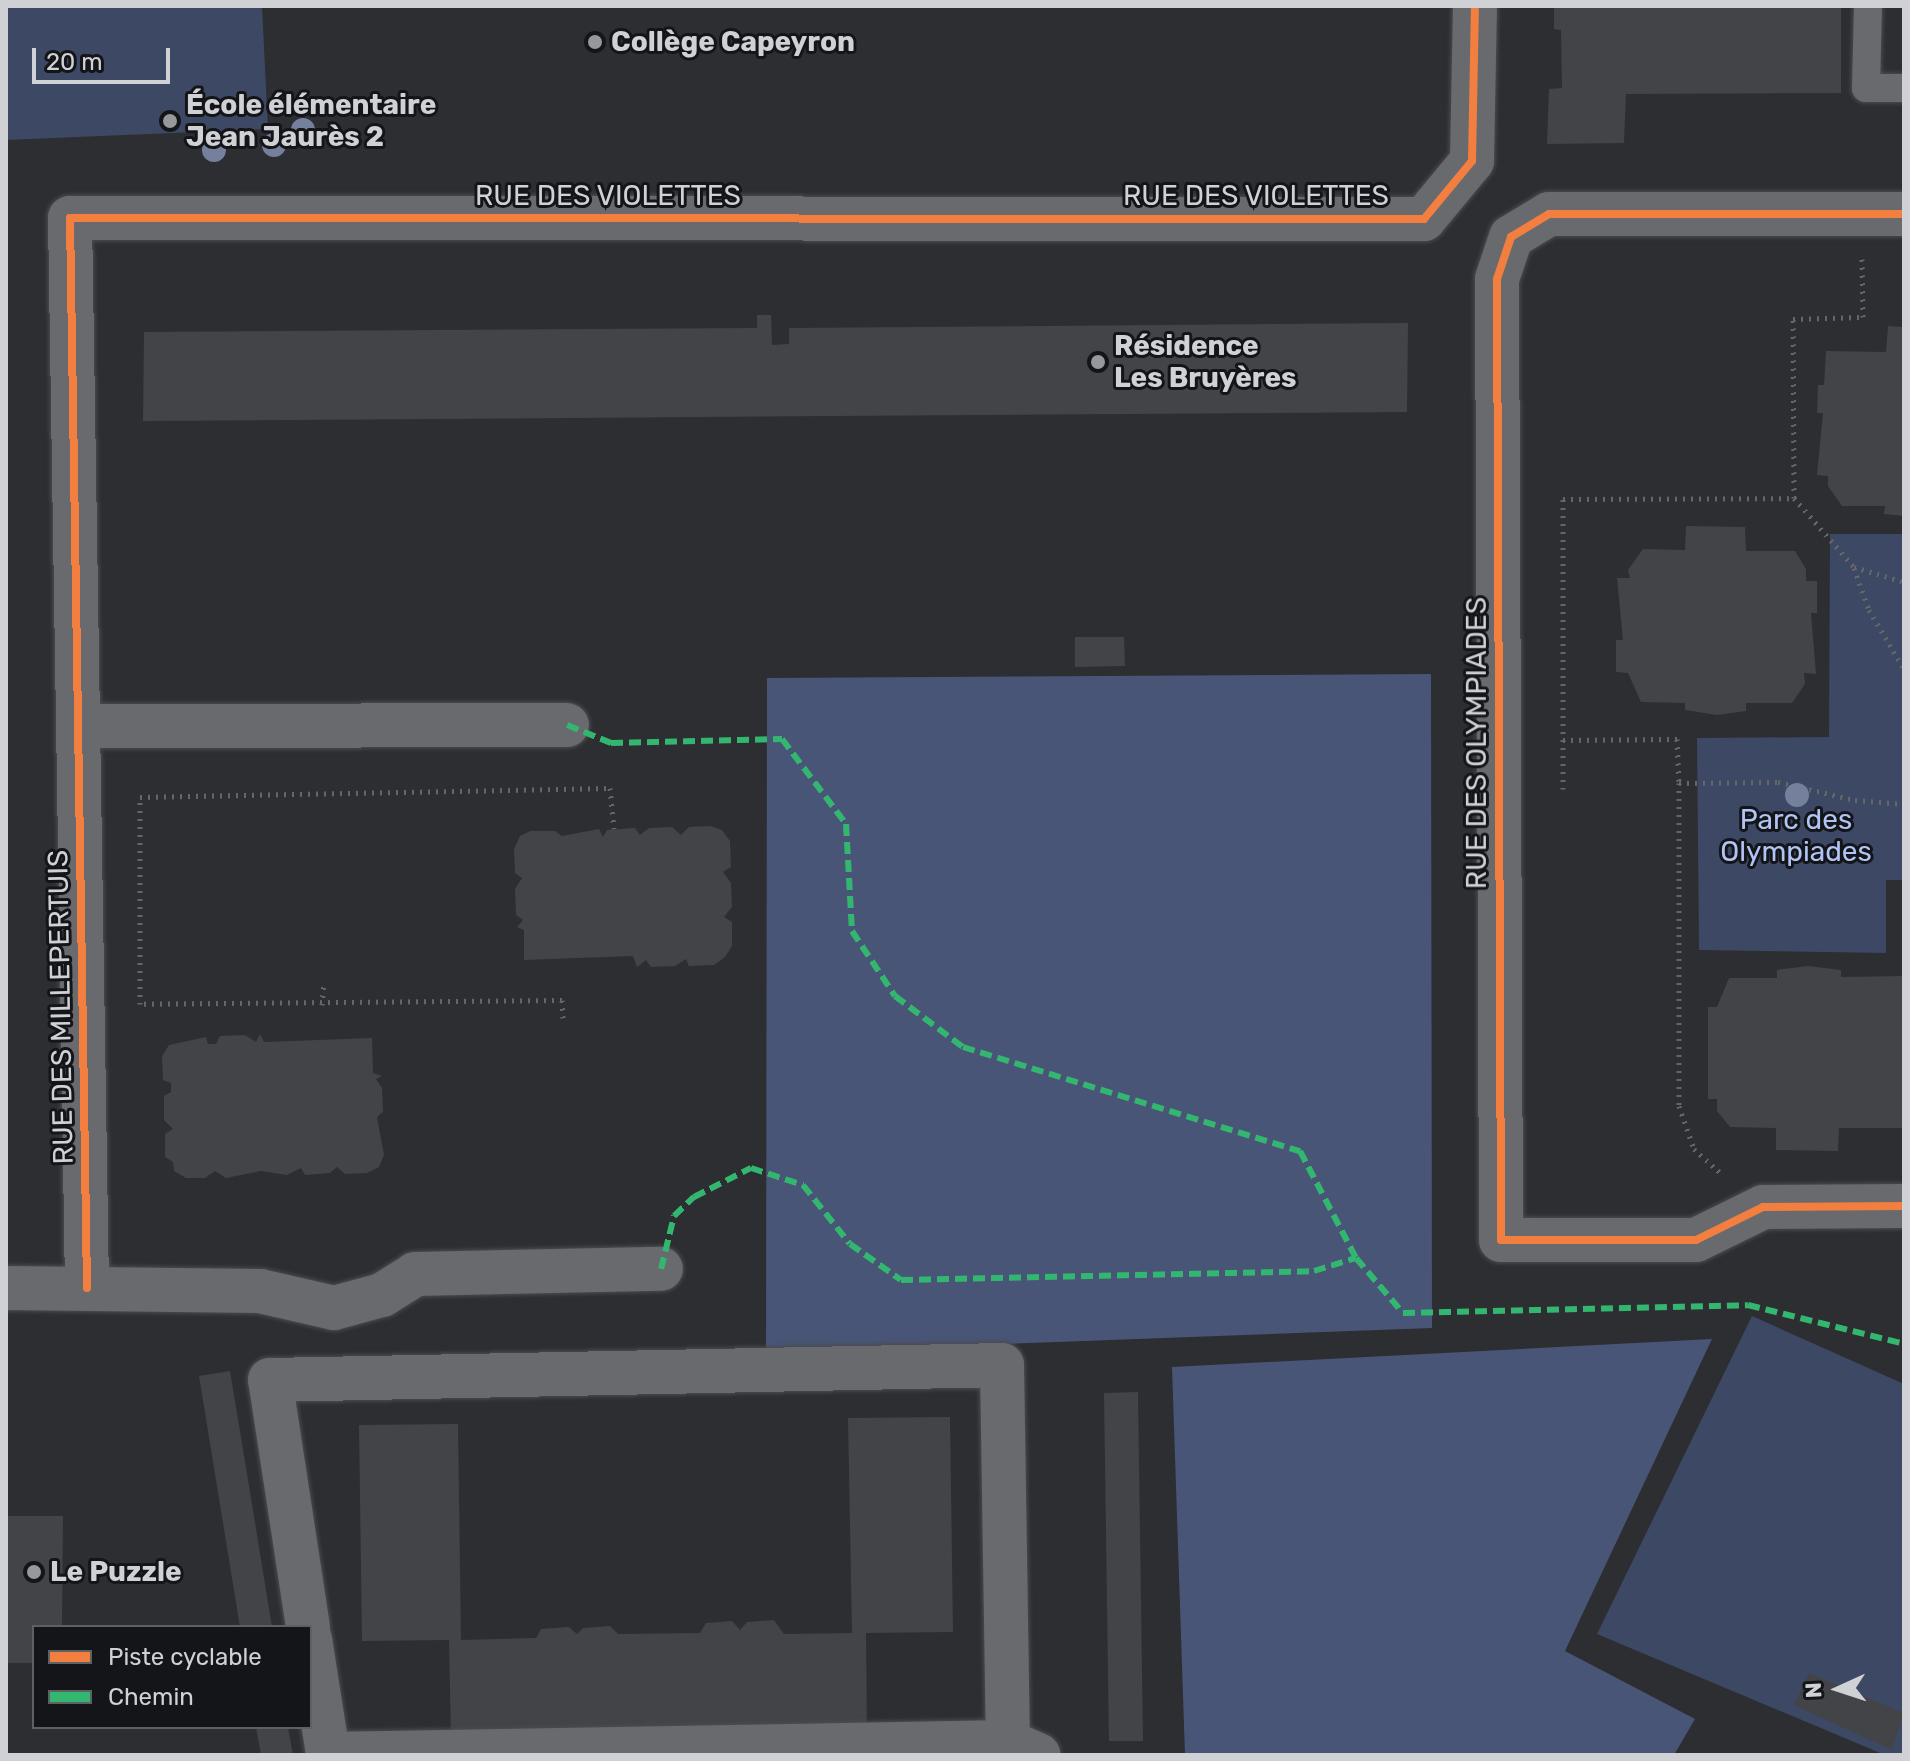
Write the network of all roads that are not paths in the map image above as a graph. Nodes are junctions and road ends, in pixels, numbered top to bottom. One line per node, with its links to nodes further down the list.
1 (1475, 6): 6 (street, RUE DES VIOLETTES)
2 (1868, 6): 3 (lane)
3 (1904, 88)
4 (1883, 214): 7 (street, RUE DES OLYMPIADES)
5 (567, 725): 6 (street)
6 (78, 726): 10 (street, RUE DES MILLEPERTUIS)
7 (1904, 1206)
8 (661, 1269): 10 (street)
9 (6, 1288): 10 (street)
10 (87, 1288)
11 (308, 1625): 13 (street)
12 (312, 1652): 13 (street)
13 (1023, 1749)

